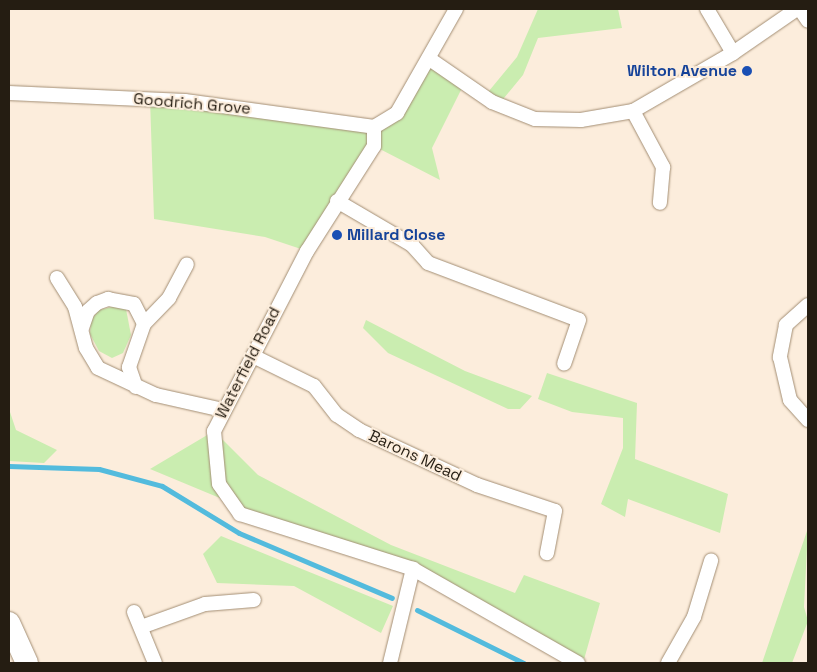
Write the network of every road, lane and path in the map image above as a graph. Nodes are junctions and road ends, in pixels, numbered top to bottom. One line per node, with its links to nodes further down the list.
1 (456, 9): 6 (street)
2 (707, 9): 5 (street)
3 (798, 9): 4 (street); 5 (street)
4 (808, 21)
5 (734, 53): 8 (street)
6 (431, 60): 8 (street); 9 (street)
7 (9, 94): 9 (street, Goodrich Grove)
8 (633, 111): 11 (street)
9 (374, 127): 10 (street, Waterfield Road)
10 (337, 202): 17 (street, Waterfield Road); 18 (street)
11 (660, 203)
12 (187, 264): 15 (street)
13 (57, 278): 16 (street)
14 (808, 306): 21 (street)
15 (144, 324): 16 (street); 19 (street)
16 (82, 328): 19 (street)
17 (253, 356): 20 (street, Waterfield Road); 22 (street, Barons Mead)
18 (564, 364)
19 (136, 387): 20 (street)
20 (223, 410): 24 (street, Waterfield Road)
21 (808, 420)
22 (547, 553)
23 (711, 561): 33 (street)
24 (413, 569): 31 (street); 32 (street, Waterfield Road)
25 (254, 600): 28 (street)
26 (134, 612): 28 (street)
27 (9, 623): 29 (highway)
28 (141, 627): 30 (street)
29 (27, 663)
30 (155, 663)
31 (390, 663)
32 (578, 663)
33 (668, 663)

